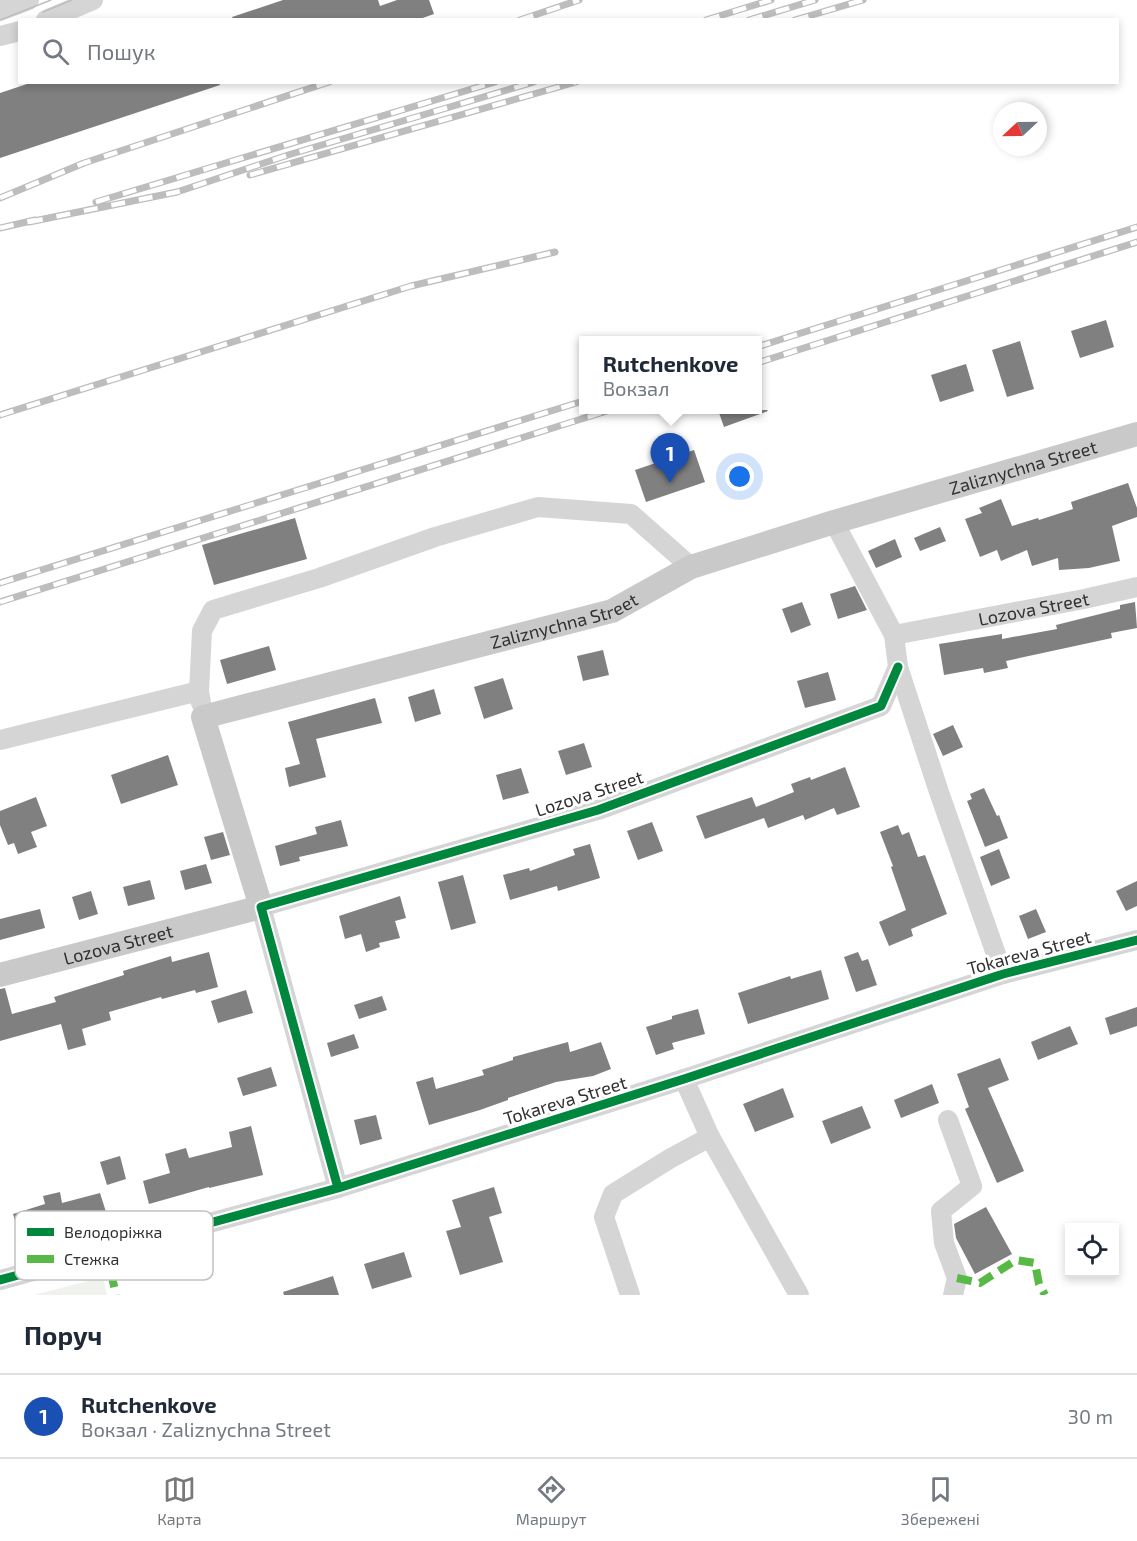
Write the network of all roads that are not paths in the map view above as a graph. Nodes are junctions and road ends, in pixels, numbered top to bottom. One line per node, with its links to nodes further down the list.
1 (29, 0): 3 (street)
2 (93, 0): 4 (street)
3 (0, 11)
4 (51, 18)
5 (18, 32): 6 (street)
6 (0, 36)
7 (1137, 434): 8 (main road, Zaliznychna Street)
8 (834, 522): 9 (main road, Zaliznychna Street); 11 (street)
9 (691, 567): 13 (street); 14 (main road, Zaliznychna Street)
10 (1137, 586): 11 (street, Lozova Street)
11 (894, 635): 12 (street)
12 (898, 667): 16 (street, Lozova Street); 18 (street)
13 (199, 691): 14 (street); 15 (street)
14 (203, 717): 16 (main road)
15 (0, 740)
16 (261, 907): 19 (main road, Lozova Street); 23 (street)
17 (1137, 940): 18 (street, Tokareva Street)
18 (1003, 974): 20 (street, Tokareva Street)
19 (0, 975)
20 (684, 1079): 22 (street); 23 (street, Tokareva Street)
21 (948, 1120): 29 (street)
22 (710, 1137): 27 (street); 28 (street)
23 (338, 1188): 24 (street, Tokareva Street)
24 (213, 1222)
25 (15, 1276): 26 (street, Tokareva Street)
26 (0, 1280)
27 (630, 1295)
28 (799, 1295)
29 (953, 1295)

